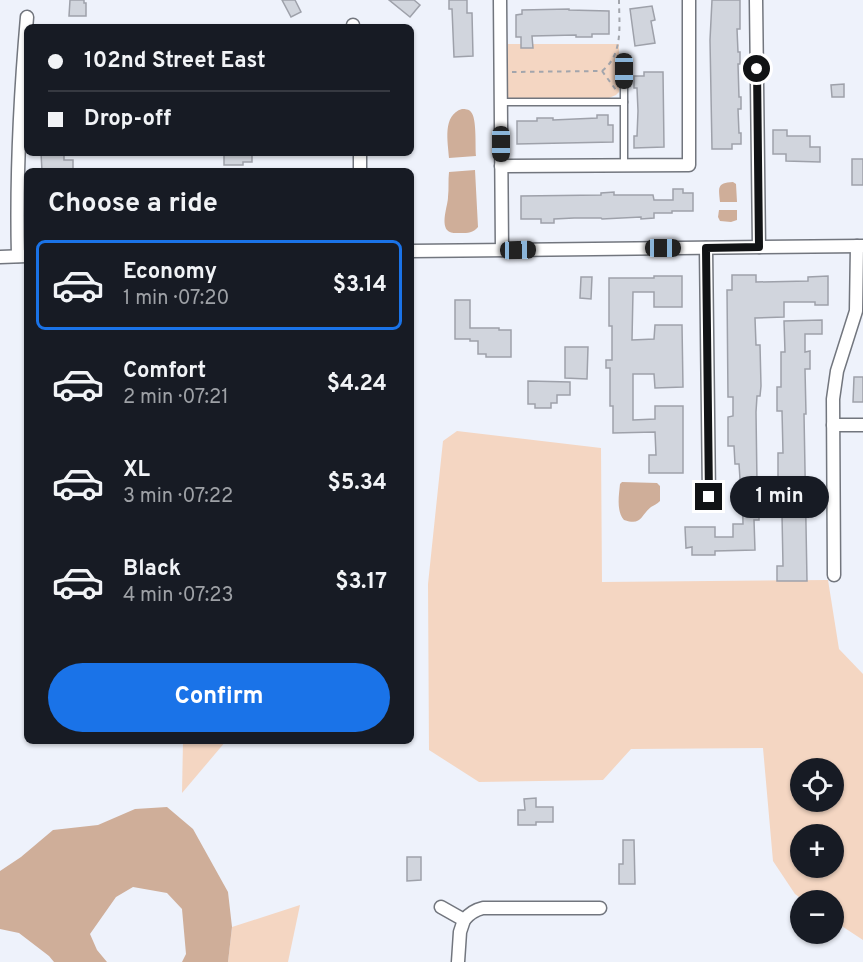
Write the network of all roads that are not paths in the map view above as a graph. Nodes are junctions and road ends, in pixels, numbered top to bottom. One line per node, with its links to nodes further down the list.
1 (500, 0): 8 (street)
2 (689, 0): 10 (street)
3 (756, 0): 13 (street)
4 (27, 17): 5 (street)
5 (26, 24)
6 (24, 57): 18 (street)
7 (624, 71): 9 (lane)
8 (500, 102): 9 (lane); 11 (street)
9 (624, 102): 10 (lane)
10 (624, 165): 11 (street)
11 (501, 166): 15 (street)
12 (860, 246): 13 (street); 19 (street)
13 (759, 247): 14 (street)
14 (706, 248): 15 (street); 21 (street)
15 (502, 250): 16 (street)
16 (414, 251)
17 (0, 256): 18 (street)
18 (23, 256)
19 (833, 425): 20 (street); 22 (street)
20 (863, 425)
21 (709, 497)
22 (834, 575)
23 (441, 907): 25 (street)
24 (600, 908): 25 (street)
25 (464, 920): 26 (street)
26 (458, 962)

